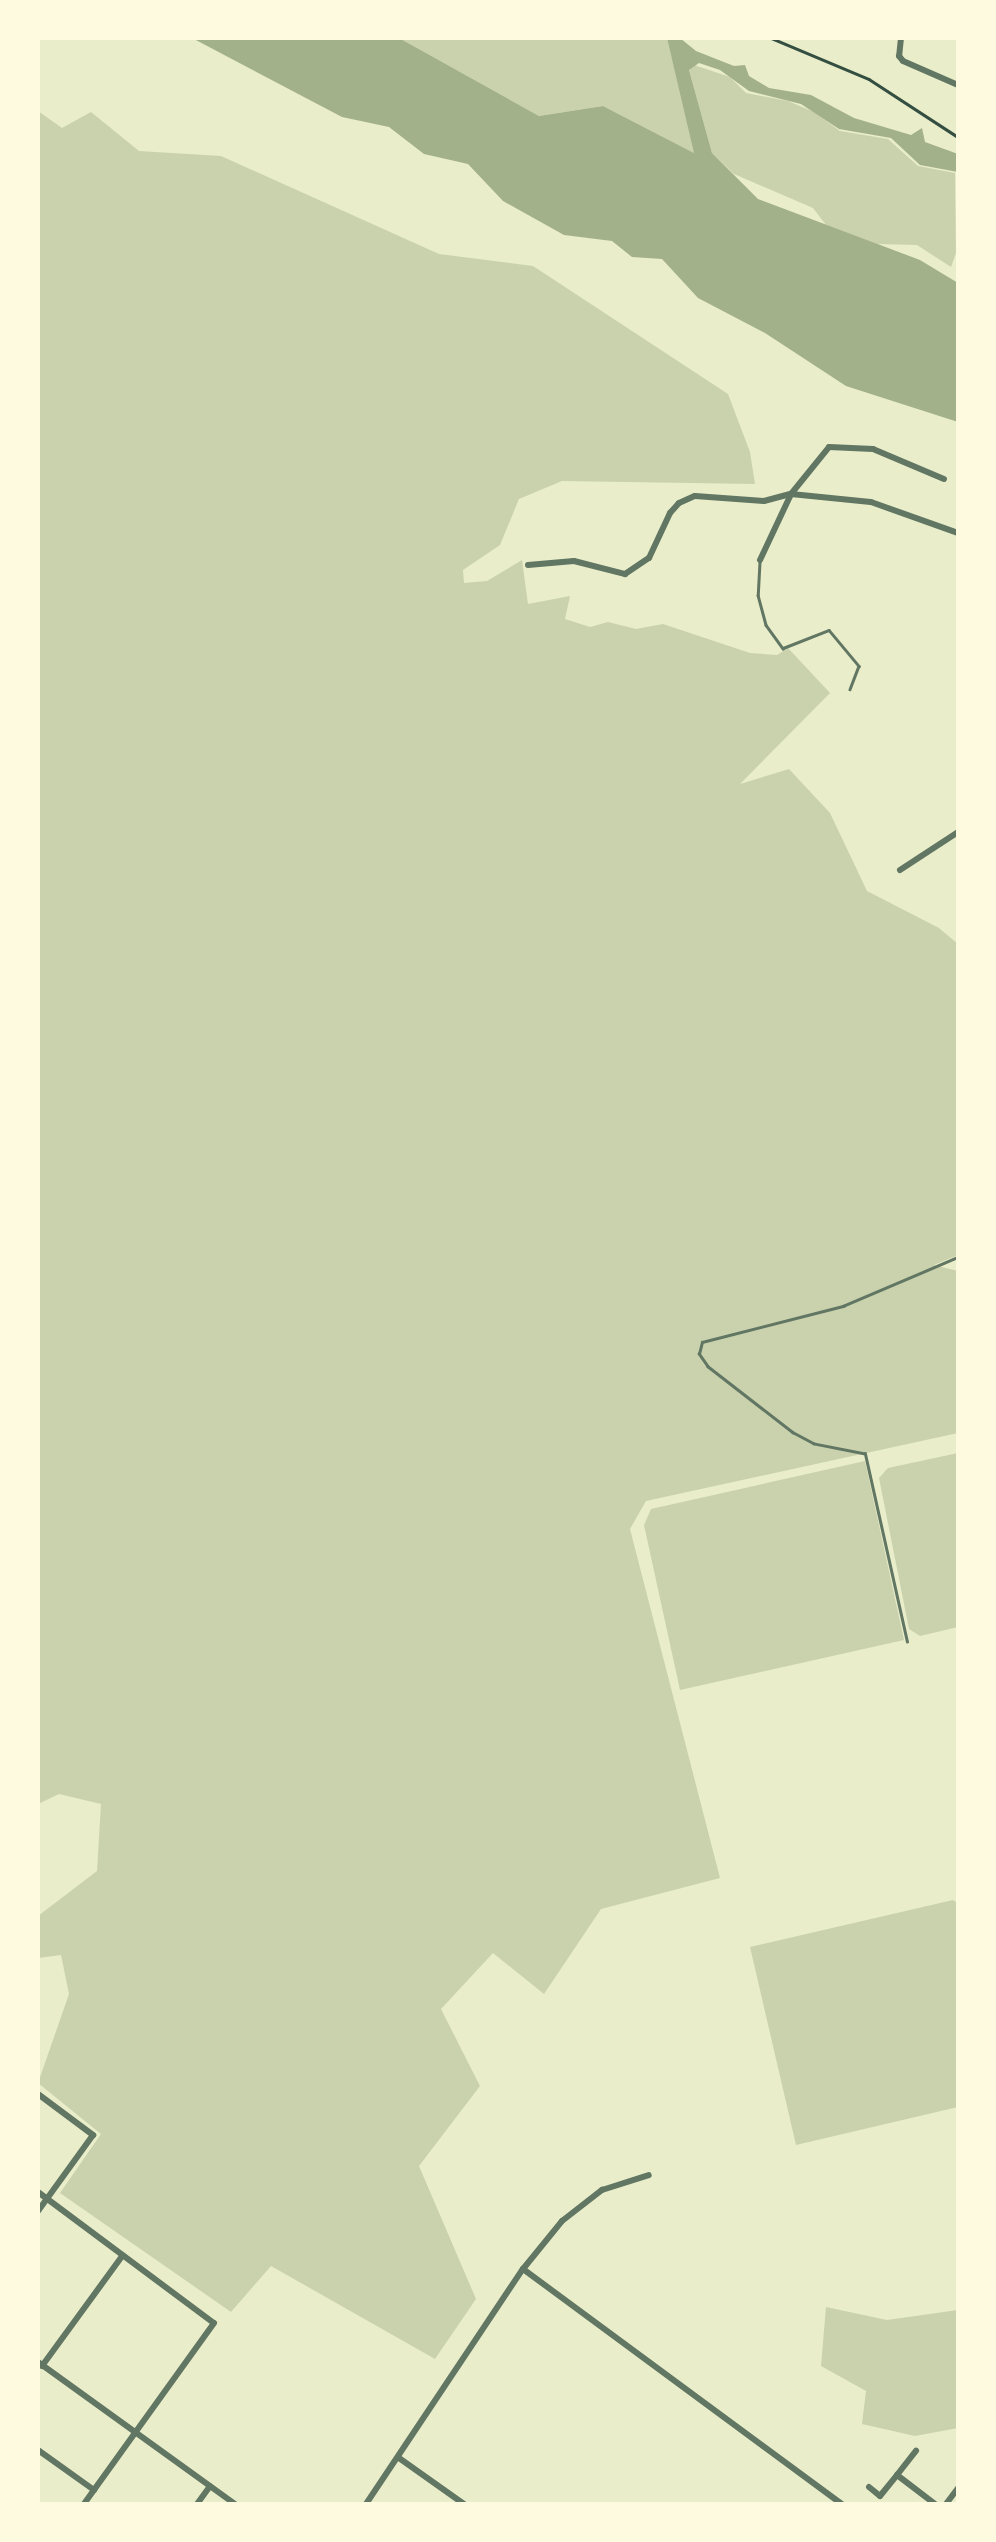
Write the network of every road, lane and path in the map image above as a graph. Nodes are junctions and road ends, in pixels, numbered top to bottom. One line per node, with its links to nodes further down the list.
1 (771, 38): 4 (path)
2 (901, 38): 3 (street)
3 (958, 85)
4 (958, 137)
5 (944, 480): 6 (street)
6 (791, 494): 7 (street); 8 (street); 9 (street)
7 (958, 533)
8 (760, 560): 10 (lane)
9 (528, 566)
10 (850, 689)
11 (958, 832): 12 (street)
12 (900, 870)
13 (958, 1257): 14 (lane)
14 (907, 1642)
15 (38, 2094): 18 (street)
16 (650, 2175): 21 (street)
17 (38, 2192): 18 (street)
18 (46, 2198): 19 (street); 20 (street)
19 (38, 2211)
20 (123, 2256): 22 (street); 23 (street)
21 (523, 2269): 26 (street); 38 (street)
22 (40, 2364): 23 (street)
23 (135, 2432): 28 (street); 31 (street)
24 (38, 2450): 31 (street)
25 (916, 2451): 27 (street)
26 (398, 2458): 32 (street); 36 (street)
27 (897, 2475): 29 (street); 39 (street)
28 (210, 2486): 34 (street); 35 (street)
29 (869, 2487)
30 (958, 2488): 40 (street)
31 (94, 2490): 33 (street)
32 (451, 2501): 37 (street)
33 (84, 2504)
34 (197, 2504)
35 (235, 2504)
36 (366, 2504)
37 (464, 2504)
38 (842, 2504)
39 (935, 2504)
40 (946, 2504)

